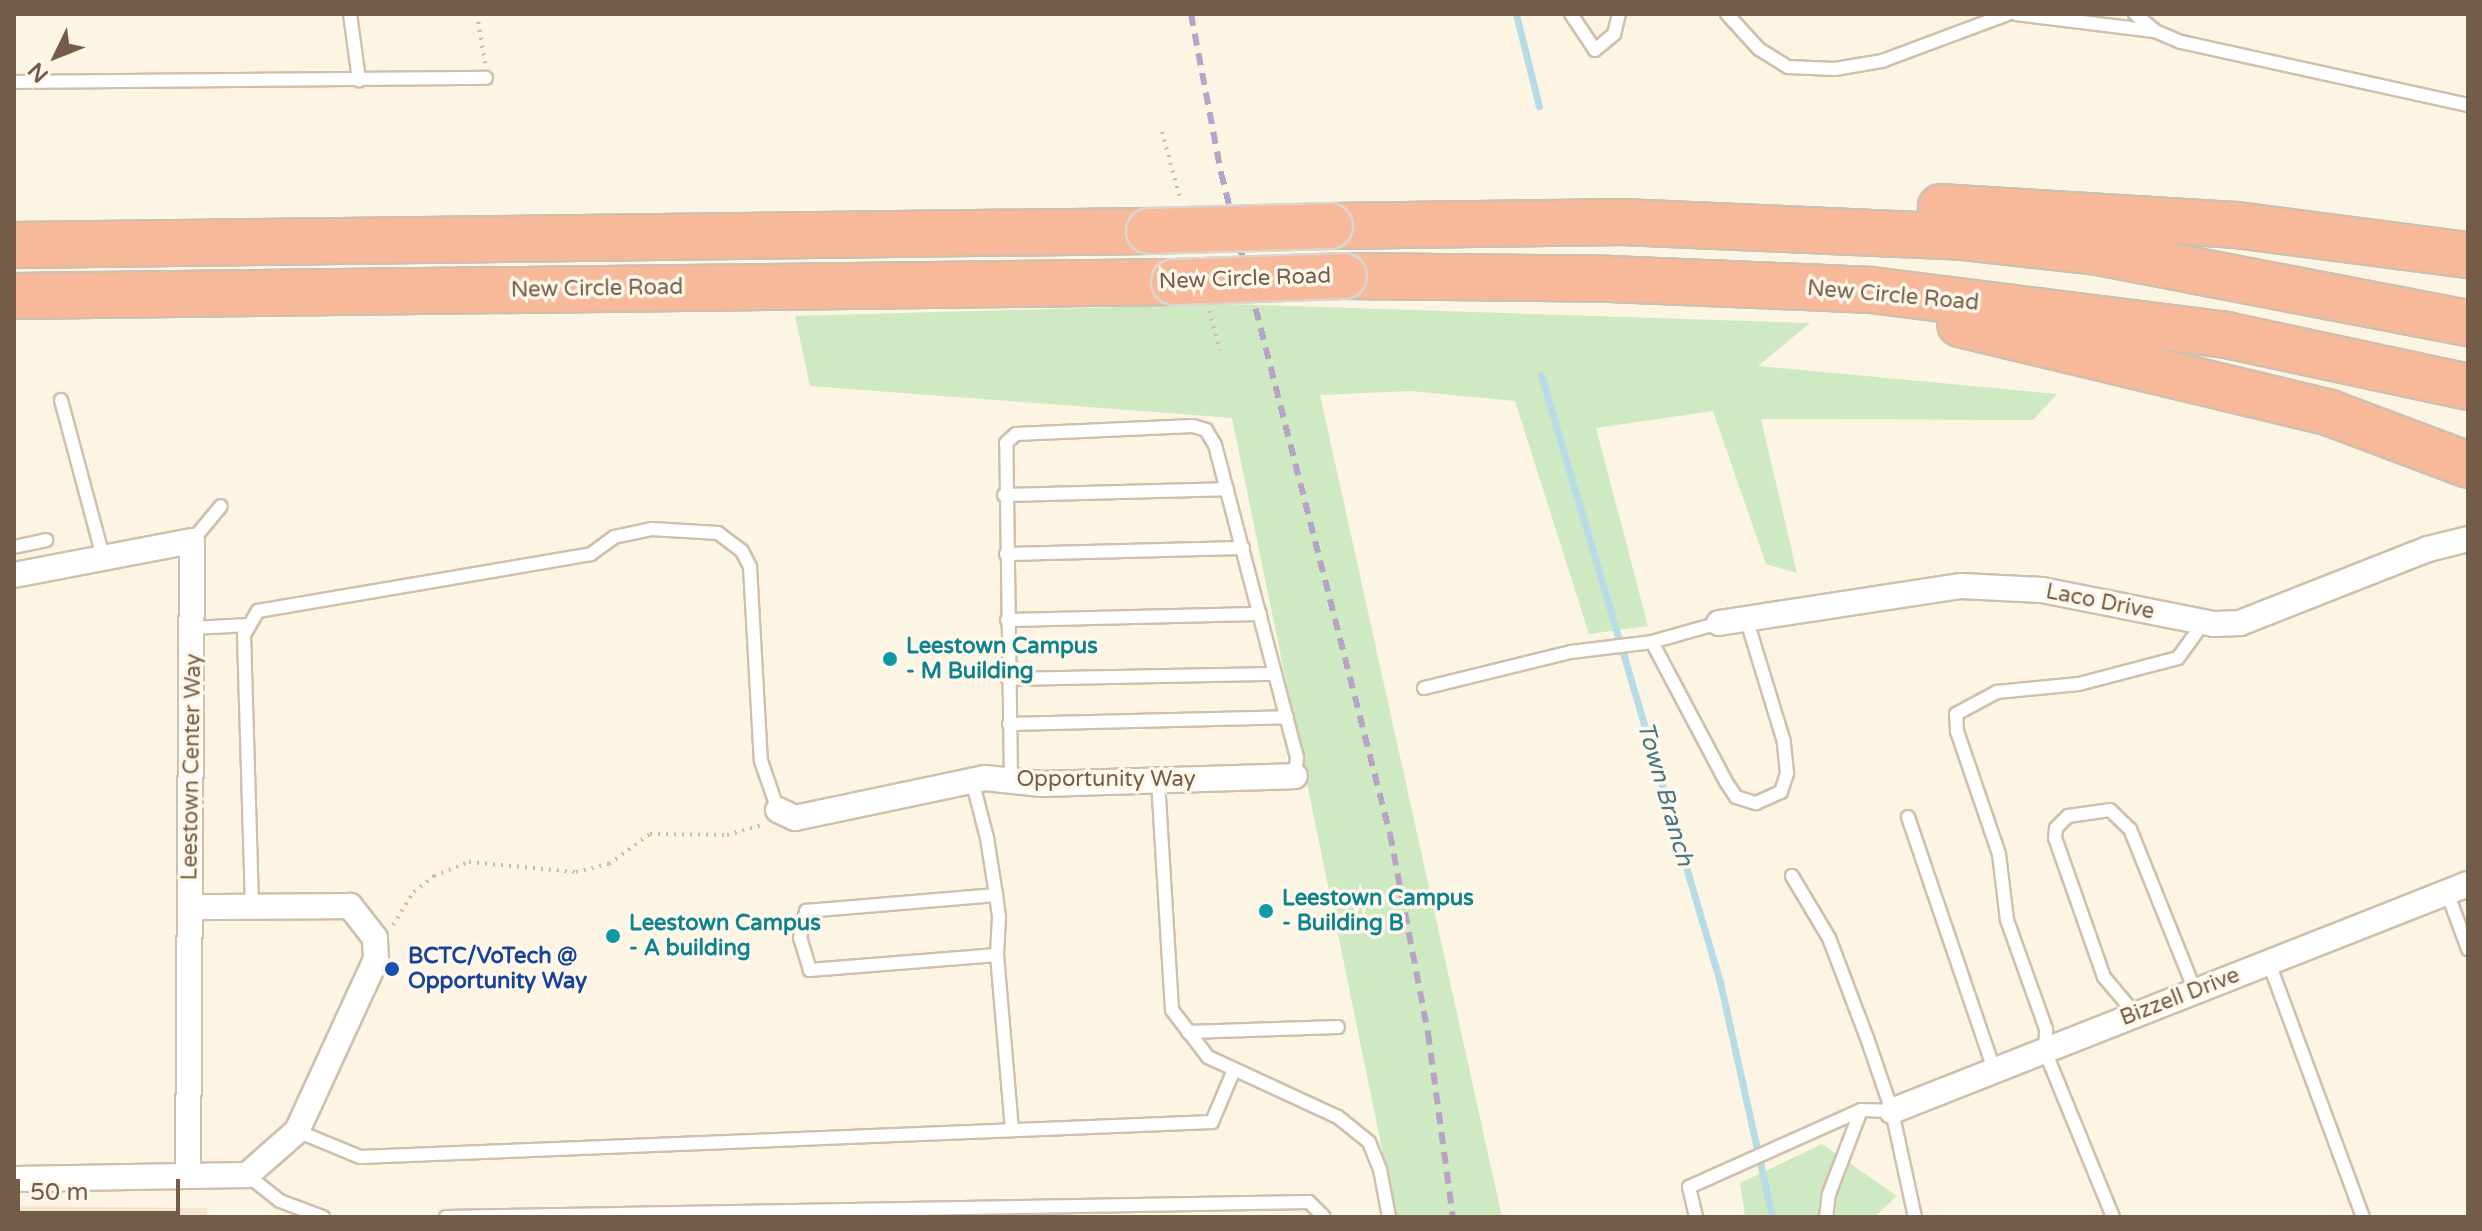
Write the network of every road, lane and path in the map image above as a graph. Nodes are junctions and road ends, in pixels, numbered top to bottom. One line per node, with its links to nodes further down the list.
1 (350, 14): 11 (lane)
2 (477, 14): 10 (path)
3 (1571, 14): 4 (lane)
4 (1619, 14)
5 (1727, 14): 6 (lane)
6 (2008, 14)
7 (2016, 14): 9 (lane)
8 (2135, 14): 9 (lane)
9 (2157, 32): 13 (lane)
10 (486, 78): 11 (lane)
11 (359, 80): 12 (lane)
12 (14, 82)
13 (2468, 105)
14 (1796, 226): 15 (highway, bridge); 16 (highway); 19 (highway)
15 (14, 245)
16 (2468, 255)
17 (1871, 290): 18 (highway, New Circle Road, bridge); 20 (highway, New Circle Road); 22 (highway)
18 (14, 296)
19 (2468, 323)
20 (2468, 387)
21 (61, 400): 32 (lane)
22 (2468, 465)
23 (1227, 489): 24 (lane); 24 (lane); 30 (lane)
24 (1004, 495): 31 (lane)
25 (221, 506): 28 (lane)
26 (2468, 539): 37 (street, Laco Drive)
27 (46, 540): 29 (lane)
28 (192, 541): 32 (street); 40 (street, Leestown Center Way)
29 (14, 547)
30 (1243, 548): 31 (lane); 34 (lane)
31 (1006, 554): 36 (lane)
32 (103, 557): 33 (street)
33 (16, 567)
34 (1260, 614): 36 (lane); 42 (lane)
35 (1746, 618): 37 (street, Laco Drive); 38 (street, Laco Drive); 41 (lane)
36 (1007, 620): 43 (lane)
37 (2204, 622): 66 (lane)
38 (1719, 623): 41 (lane)
39 (249, 625): 40 (lane); 51 (lane); 56 (lane)
40 (193, 628): 57 (street, Leestown Center Way)
41 (1652, 642): 44 (lane)
42 (1275, 674): 43 (lane); 45 (lane)
43 (1008, 679): 46 (lane)
44 (1424, 688)
45 (1287, 717): 46 (lane); 47 (lane)
46 (1009, 724): 49 (lane)
47 (1295, 776): 50 (street, Opportunity Way)
48 (972, 780): 49 (street, Opportunity Way); 51 (street, Opportunity Way); 55 (lane)
49 (1011, 781): 50 (street, Opportunity Way)
50 (1158, 781): 65 (lane)
51 (778, 810): 60 (path)
52 (1908, 817): 68 (lane)
53 (1792, 876): 70 (lane)
54 (2457, 888): 58 (lane); 61 (street, Bizzell Drive)
55 (996, 895): 59 (lane); 59 (lane)
56 (252, 905): 57 (street); 60 (street)
57 (190, 907): 73 (street, Leestown Center Way)
58 (2468, 949)
59 (997, 955): 71 (lane)
60 (376, 959): 72 (street)
61 (2269, 963): 62 (street, Bizzell Drive); 86 (lane)
62 (2195, 991): 63 (street, Bizzell Drive); 63 (lane)
63 (2136, 1015): 66 (street, Bizzell Drive)
64 (1338, 1027): 65 (lane)
65 (1188, 1032): 67 (lane)
66 (2045, 1051): 68 (street, Bizzell Drive); 85 (lane)
67 (1234, 1070): 71 (lane); 81 (lane)
68 (1994, 1070): 70 (street, Bizzell Drive)
69 (1861, 1110): 70 (lane); 82 (lane); 83 (lane)
70 (1892, 1111): 84 (lane)
71 (1012, 1130): 72 (lane)
72 (297, 1131): 74 (street)
73 (188, 1175): 74 (street); 75 (street)
74 (247, 1175): 78 (lane)
75 (14, 1179)
76 (997, 1212): 77 (lane); 80 (lane)
77 (864, 1213): 79 (lane)
78 (323, 1217)
79 (446, 1217)
80 (1324, 1217)
81 (1389, 1217)
82 (1696, 1217)
83 (1826, 1217)
84 (1915, 1217)
85 (2113, 1217)
86 (2363, 1217)

